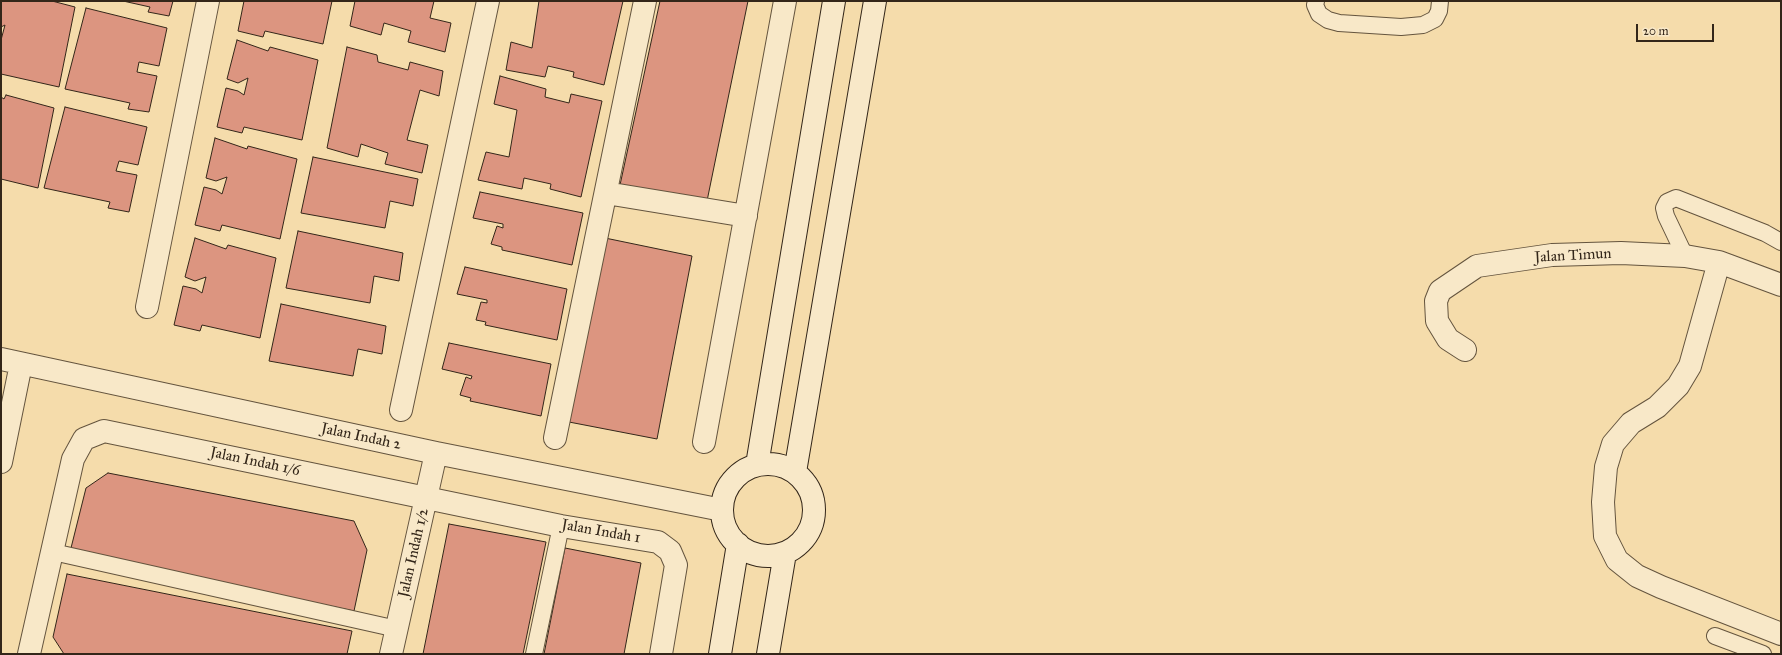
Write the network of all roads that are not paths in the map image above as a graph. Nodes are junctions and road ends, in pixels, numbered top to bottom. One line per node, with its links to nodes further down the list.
1 (208, 1): 15 (street)
2 (488, 1): 18 (street)
3 (646, 1): 9 (street)
4 (785, 1): 10 (street)
5 (834, 1): 23 (street)
6 (875, 1): 24 (street)
7 (1316, 1): 8 (lane)
8 (1440, 1)
9 (606, 193): 10 (street); 19 (street)
10 (746, 216): 20 (street)
11 (1781, 242): 12 (lane)
12 (1685, 256): 13 (street, Jalan Timun); 16 (street, Jalan Timun)
13 (1719, 262): 14 (street, Jalan Timun); 32 (street)
14 (1781, 285)
15 (147, 307)
16 (1465, 350)
17 (11, 362): 21 (street, Jalan Indah 2); 22 (street)
18 (401, 410)
19 (554, 438)
20 (704, 442)
21 (436, 453): 25 (street, Jalan Indah 1/2); 26 (street, Jalan Indah 2)
22 (1, 462)
23 (757, 465): 24 (street); 26 (street)
24 (795, 472): 30 (street)
25 (427, 497): 27 (street, Jalan Indah 1); 29 (street, Jalan Indah 1/6); 31 (street, Jalan Indah 1/2)
26 (722, 510): 28 (street)
27 (562, 526): 36 (lane); 37 (street, Jalan Indah 1)
28 (738, 544): 30 (street); 38 (street)
29 (53, 552): 31 (lane); 34 (street)
30 (785, 553): 39 (street)
31 (397, 629): 35 (street, Jalan Indah 1/2)
32 (1781, 634)
33 (1715, 636): 40 (lane)
34 (29, 654)
35 (391, 654)
36 (534, 654)
37 (661, 654)
38 (720, 654)
39 (768, 654)
40 (1763, 654)

